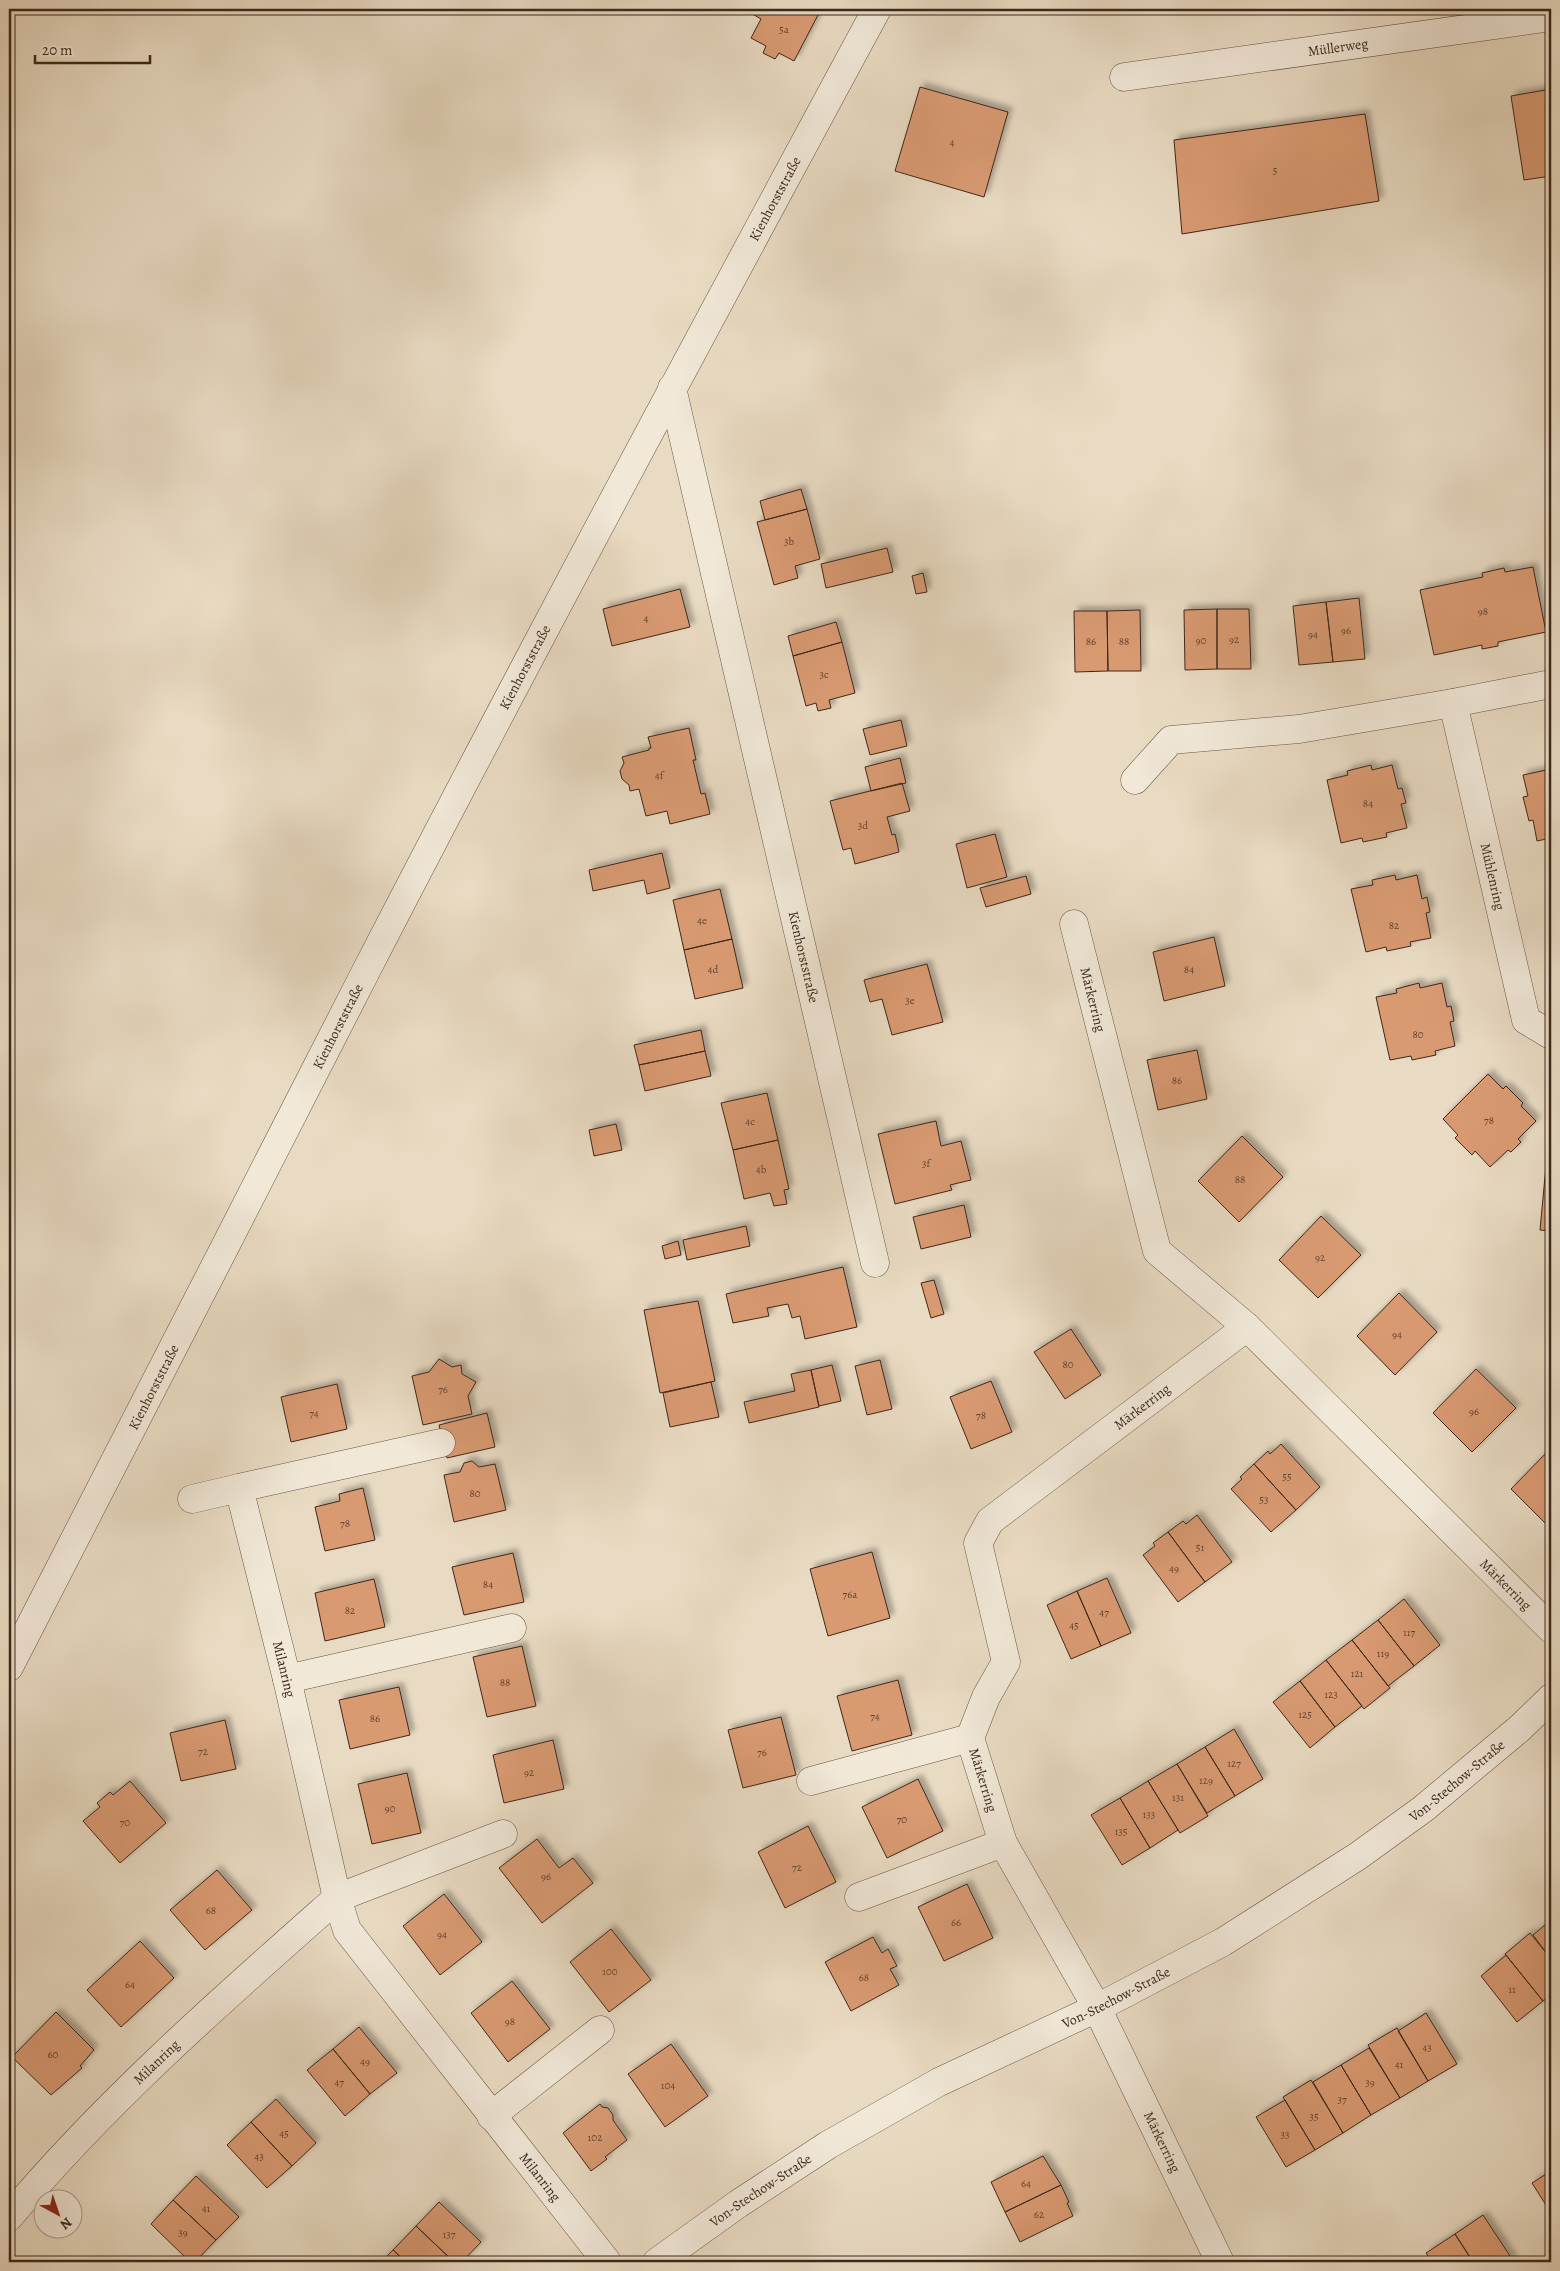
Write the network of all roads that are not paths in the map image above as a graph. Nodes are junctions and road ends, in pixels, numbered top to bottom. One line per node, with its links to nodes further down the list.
1 (876, 9): 4 (street, Kienhorststraße)
2 (1551, 17): 3 (street, Müllerweg)
3 (1124, 77)
4 (672, 388): 10 (street, Kienhorststraße); 17 (street, Kienhorststraße)
5 (1551, 684): 6 (street)
6 (1453, 703): 7 (street); 9 (street, Mühlenring)
7 (1135, 780)
8 (1074, 924): 11 (street, Märkerring)
9 (1551, 1035)
10 (875, 1263)
11 (1247, 1326): 16 (street, Märkerring); 20 (street, Märkerring)
12 (441, 1443): 13 (street)
13 (239, 1488): 14 (street); 18 (street, Milanring)
14 (192, 1499)
15 (512, 1628): 18 (street)
16 (1551, 1630)
17 (9, 1667)
18 (287, 1679): 25 (street, Milanring)
19 (1551, 1698): 26 (street, Von-Stechow-Straße)
20 (970, 1738): 21 (street); 23 (street, Märkerring)
21 (811, 1781)
22 (503, 1834): 25 (street)
23 (1002, 1843): 24 (street); 26 (street, Märkerring)
24 (859, 1897)
25 (337, 1898): 28 (street, Milanring); 29 (street, Milanring)
26 (1097, 2008): 31 (street, Von-Stechow-Straße); 32 (street, Märkerring)
27 (600, 2030): 28 (street)
28 (491, 2116): 30 (street, Milanring)
29 (9, 2216)
30 (607, 2262)
31 (658, 2262)
32 (1220, 2262)

